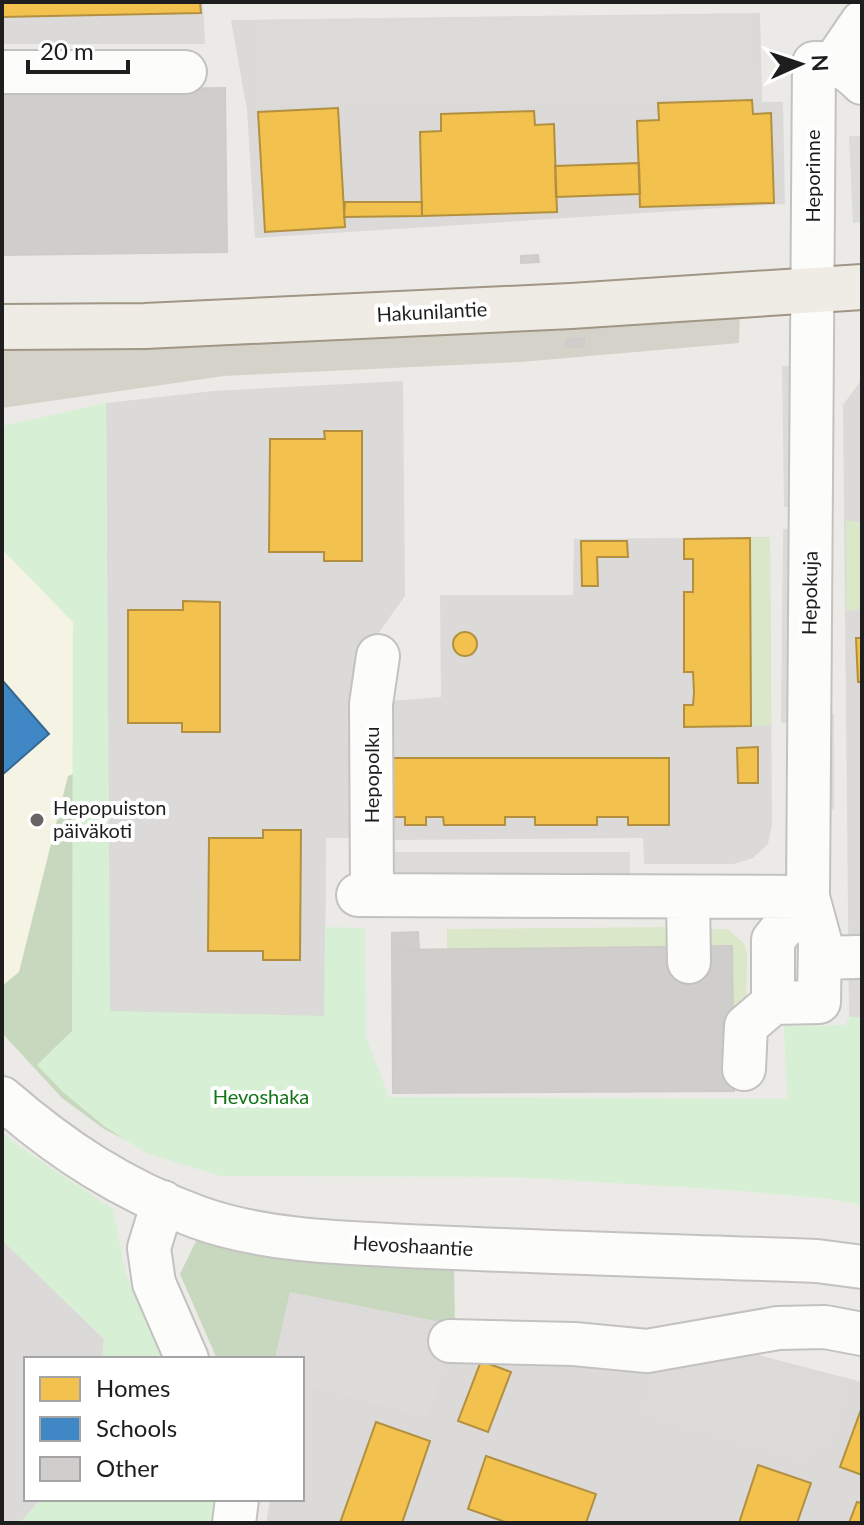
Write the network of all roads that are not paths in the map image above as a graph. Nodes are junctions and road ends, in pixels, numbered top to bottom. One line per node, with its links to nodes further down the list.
1 (862, 22): 2 (street)
2 (836, 69): 6 (street, Heporinne)
3 (2, 72): 4 (street)
4 (185, 72)
5 (862, 287): 6 (main road, Hakunilantie)
6 (813, 290): 7 (main road, Hakunilantie); 10 (street, Hepokuja)
7 (2, 327)
8 (378, 656): 9 (street, Hepopolku)
9 (688, 897): 10 (street); 11 (street)
10 (808, 897): 12 (street); 12 (street, Hepokuja)
11 (689, 962)
12 (773, 1003): 13 (street)
13 (744, 1069)
14 (2, 1098): 15 (street, Hevoshaantie)
15 (163, 1202): 16 (street, Hevoshaantie); 19 (street)
16 (862, 1267)
17 (862, 1334): 18 (street)
18 (450, 1341)
19 (186, 1357)
20 (237, 1501): 21 (street)
21 (234, 1523)

